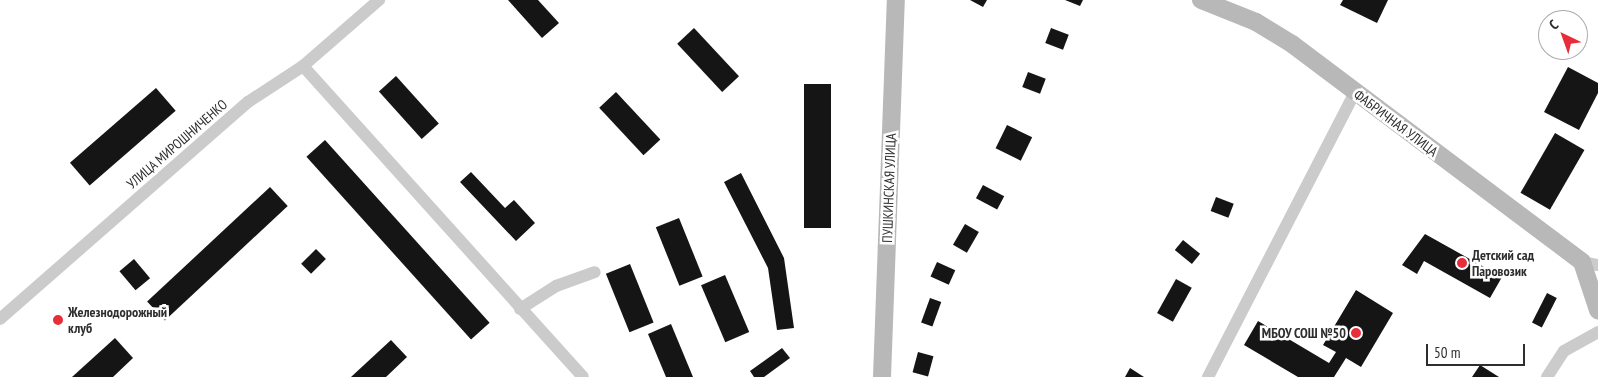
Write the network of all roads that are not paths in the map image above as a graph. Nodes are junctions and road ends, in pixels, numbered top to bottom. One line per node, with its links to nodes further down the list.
1 (379, 0): 4 (street, УЛИЦА МИРОШНИЧЕНКО)
2 (896, 0): 13 (main road, ПУШКИНСКАЯ УЛИЦА)
3 (1201, 0): 5 (main road, ФАБРИЧНАЯ УЛИЦА)
4 (303, 66): 8 (street); 10 (street, УЛИЦА МИРОШНИЧЕНКО)
5 (1355, 92): 6 (main road, ФАБРИЧНАЯ УЛИЦА); 14 (street)
6 (1590, 264): 9 (main road, ФАБРИЧНАЯ УЛИЦА)
7 (595, 272): 8 (street)
8 (520, 309): 12 (street)
9 (1598, 310)
10 (0, 319)
11 (1598, 332): 15 (street)
12 (583, 377)
13 (882, 377)
14 (1208, 377)
15 (1547, 377)

